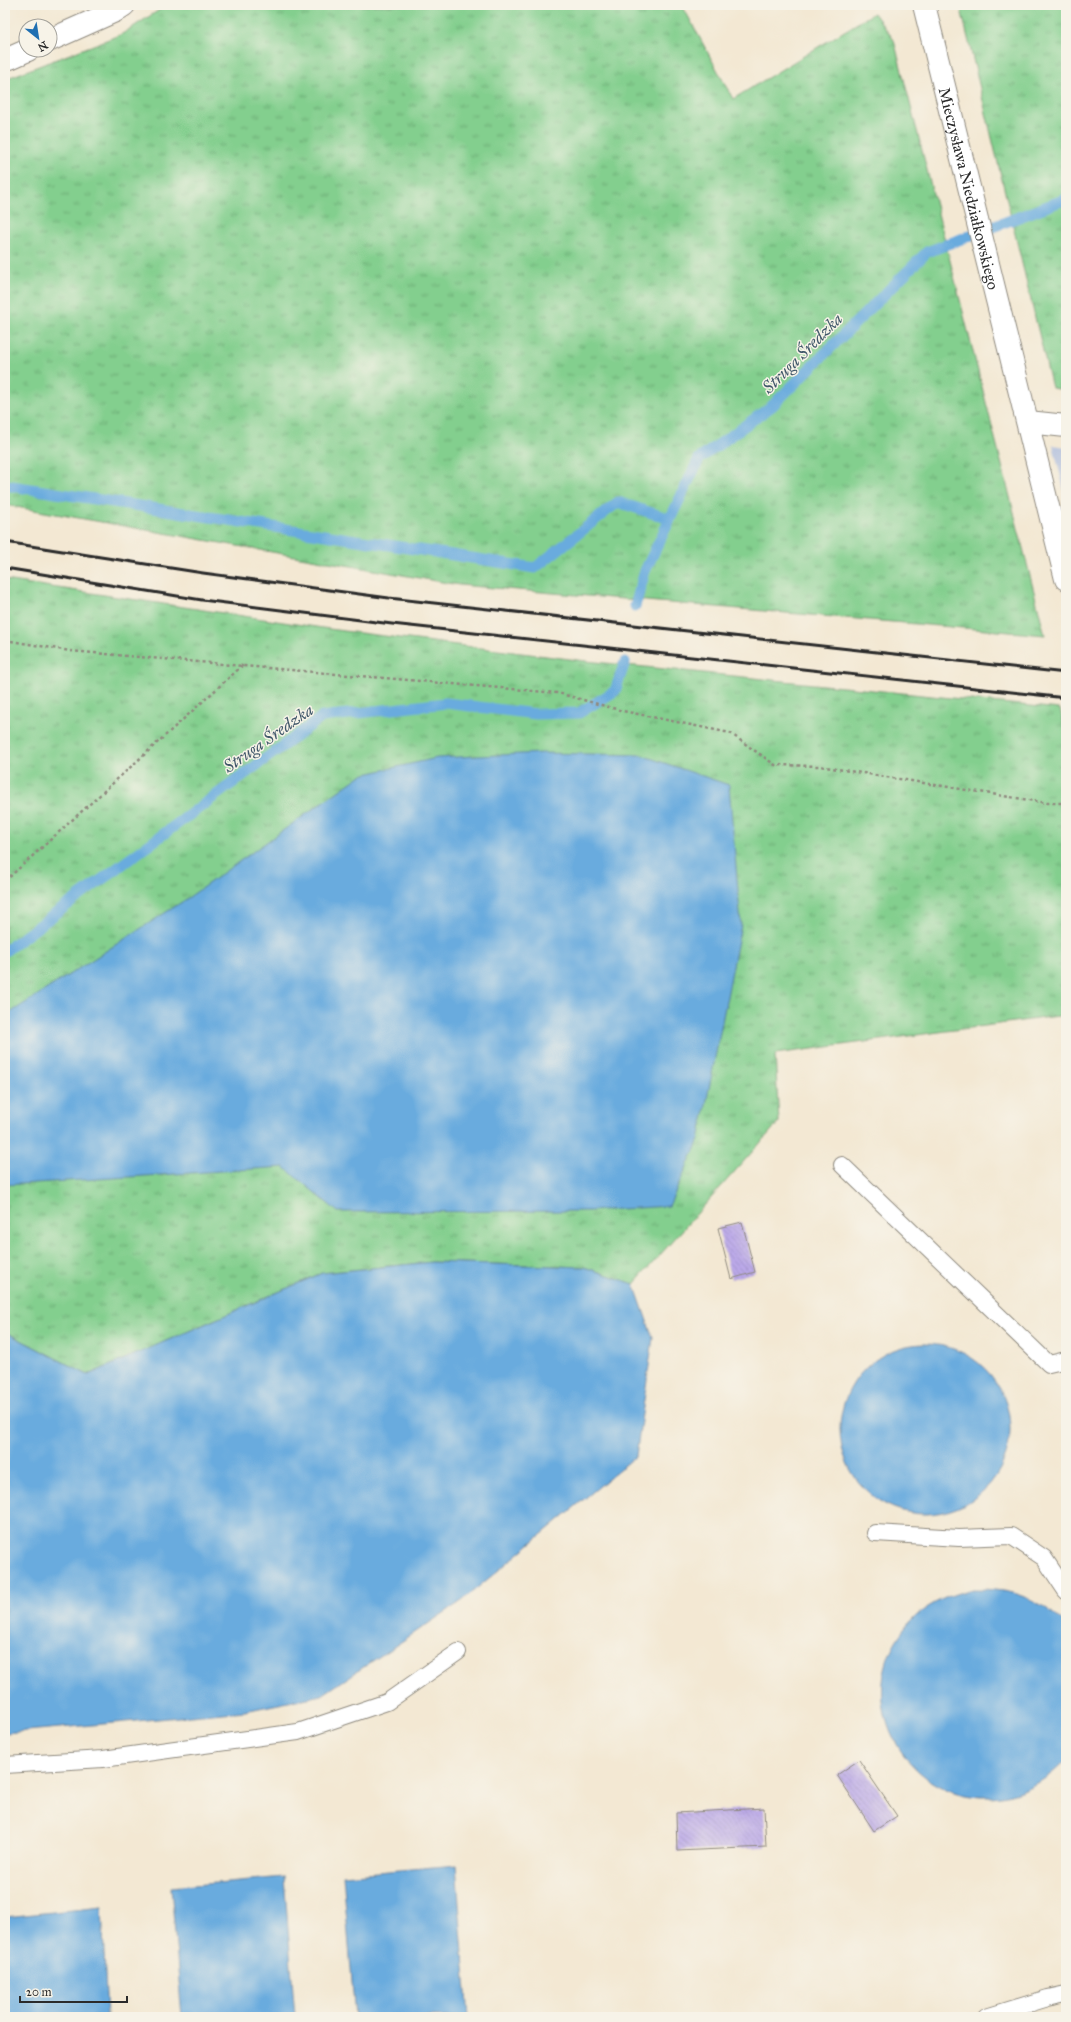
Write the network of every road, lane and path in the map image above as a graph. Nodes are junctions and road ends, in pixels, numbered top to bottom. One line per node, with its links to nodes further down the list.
1 (124, 5): 3 (street)
2 (924, 5): 6 (street, Mieczysława Niedziałkowskiego)
3 (58, 36)
4 (18, 54): 5 (street)
5 (5, 57)
6 (1028, 422): 7 (street); 8 (street)
7 (1066, 426)
8 (1059, 524): 9 (street)
9 (1066, 579)
10 (5, 640): 11 (path)
11 (244, 665): 12 (path); 13 (path)
12 (1066, 802)
13 (5, 881)
14 (842, 1165): 15 (lane)
15 (1066, 1360)
16 (875, 1533): 17 (lane)
17 (1066, 1592)
18 (458, 1652): 19 (lane)
19 (5, 1764)
20 (1066, 1994): 21 (lane)
21 (986, 2017)

